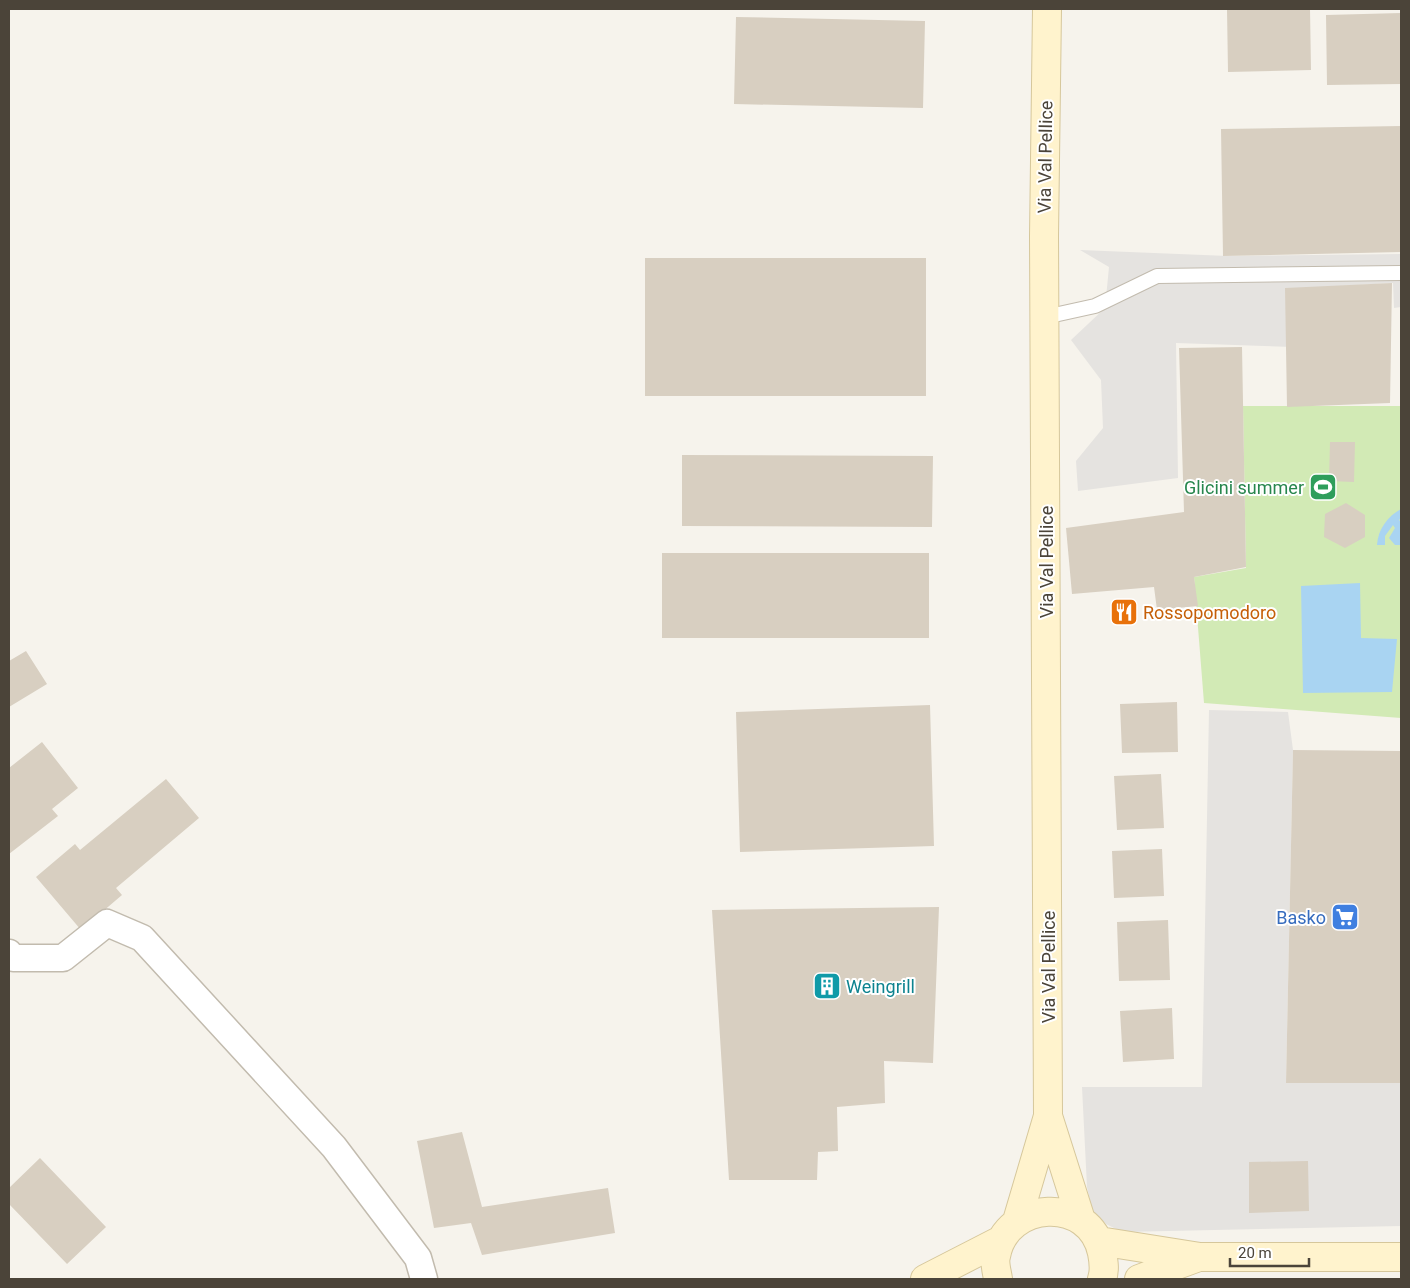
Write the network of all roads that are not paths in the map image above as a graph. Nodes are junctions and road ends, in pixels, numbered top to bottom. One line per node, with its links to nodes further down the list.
1 (1047, 9): 3 (street, Via Val Pellice)
2 (1401, 273): 3 (lane)
3 (1045, 317): 5 (street, Via Val Pellice)
4 (9, 953): 11 (street)
5 (1048, 1116): 6 (street); 7 (street)
6 (1081, 1220): 7 (street); 8 (street)
7 (1009, 1230): 12 (street); 13 (street)
8 (1100, 1242): 9 (street); 14 (street)
9 (1200, 1257): 10 (street); 15 (street)
10 (1401, 1257)
11 (424, 1279)
12 (925, 1279)
13 (998, 1279)
14 (1102, 1279)
15 (1139, 1279)

